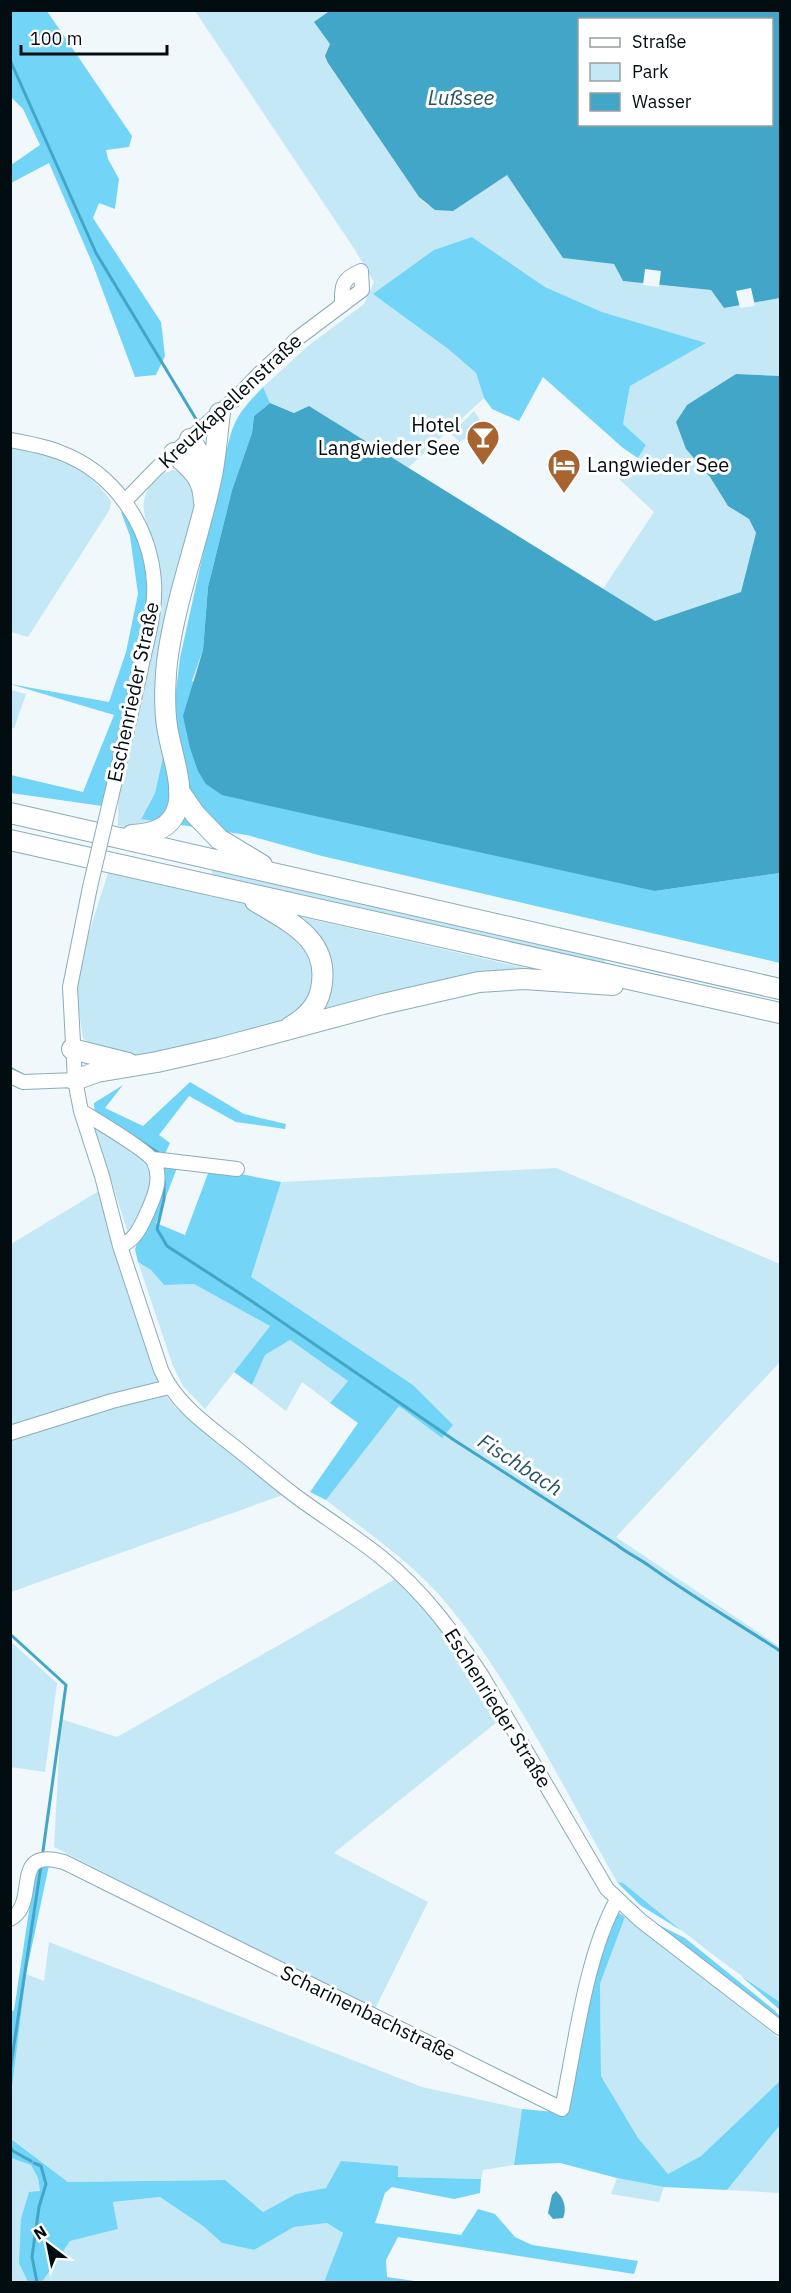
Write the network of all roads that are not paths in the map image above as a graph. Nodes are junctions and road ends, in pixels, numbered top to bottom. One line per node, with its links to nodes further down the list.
1 (339, 307): 2 (street, Kreuzkapellenstraße)
2 (220, 412): 3 (street, Kreuzkapellenstraße); 6 (highway)
3 (190, 439): 5 (street, Kreuzkapellenstraße); 6 (highway)
4 (10, 440): 7 (street, Eschenrieder Straße)
5 (174, 453): 7 (street, Kreuzkapellenstraße); 8 (highway)
6 (211, 480): 8 (highway)
7 (125, 501): 19 (street, Eschenrieder Straße, bridge)
8 (204, 502): 9 (highway)
9 (179, 791): 11 (highway); 13 (highway)
10 (10, 813): 11 (highway)
11 (114, 836): 13 (highway)
12 (10, 840): 14 (highway)
13 (277, 874): 15 (highway)
14 (239, 892): 16 (highway); 18 (highway)
15 (780, 989)
16 (710, 997): 17 (highway); 18 (highway)
17 (780, 1013)
18 (282, 1031): 20 (highway)
19 (72, 1049): 20 (highway); 22 (street, Eschenrieder Straße)
20 (134, 1064): 22 (highway)
21 (10, 1076): 22 (street)
22 (75, 1080): 23 (street, Eschenrieder Straße)
23 (81, 1111): 24 (street); 26 (street, Eschenrieder Straße)
24 (153, 1159): 25 (street); 26 (street)
25 (237, 1169)
26 (120, 1246): 27 (street, Eschenrieder Straße)
27 (169, 1387): 28 (street); 29 (street, Eschenrieder Straße)
28 (10, 1433)
29 (617, 1900): 30 (street, Scharinenbachstraße); 31 (street, Eschenrieder Straße)
30 (10, 1919)
31 (780, 2028)

